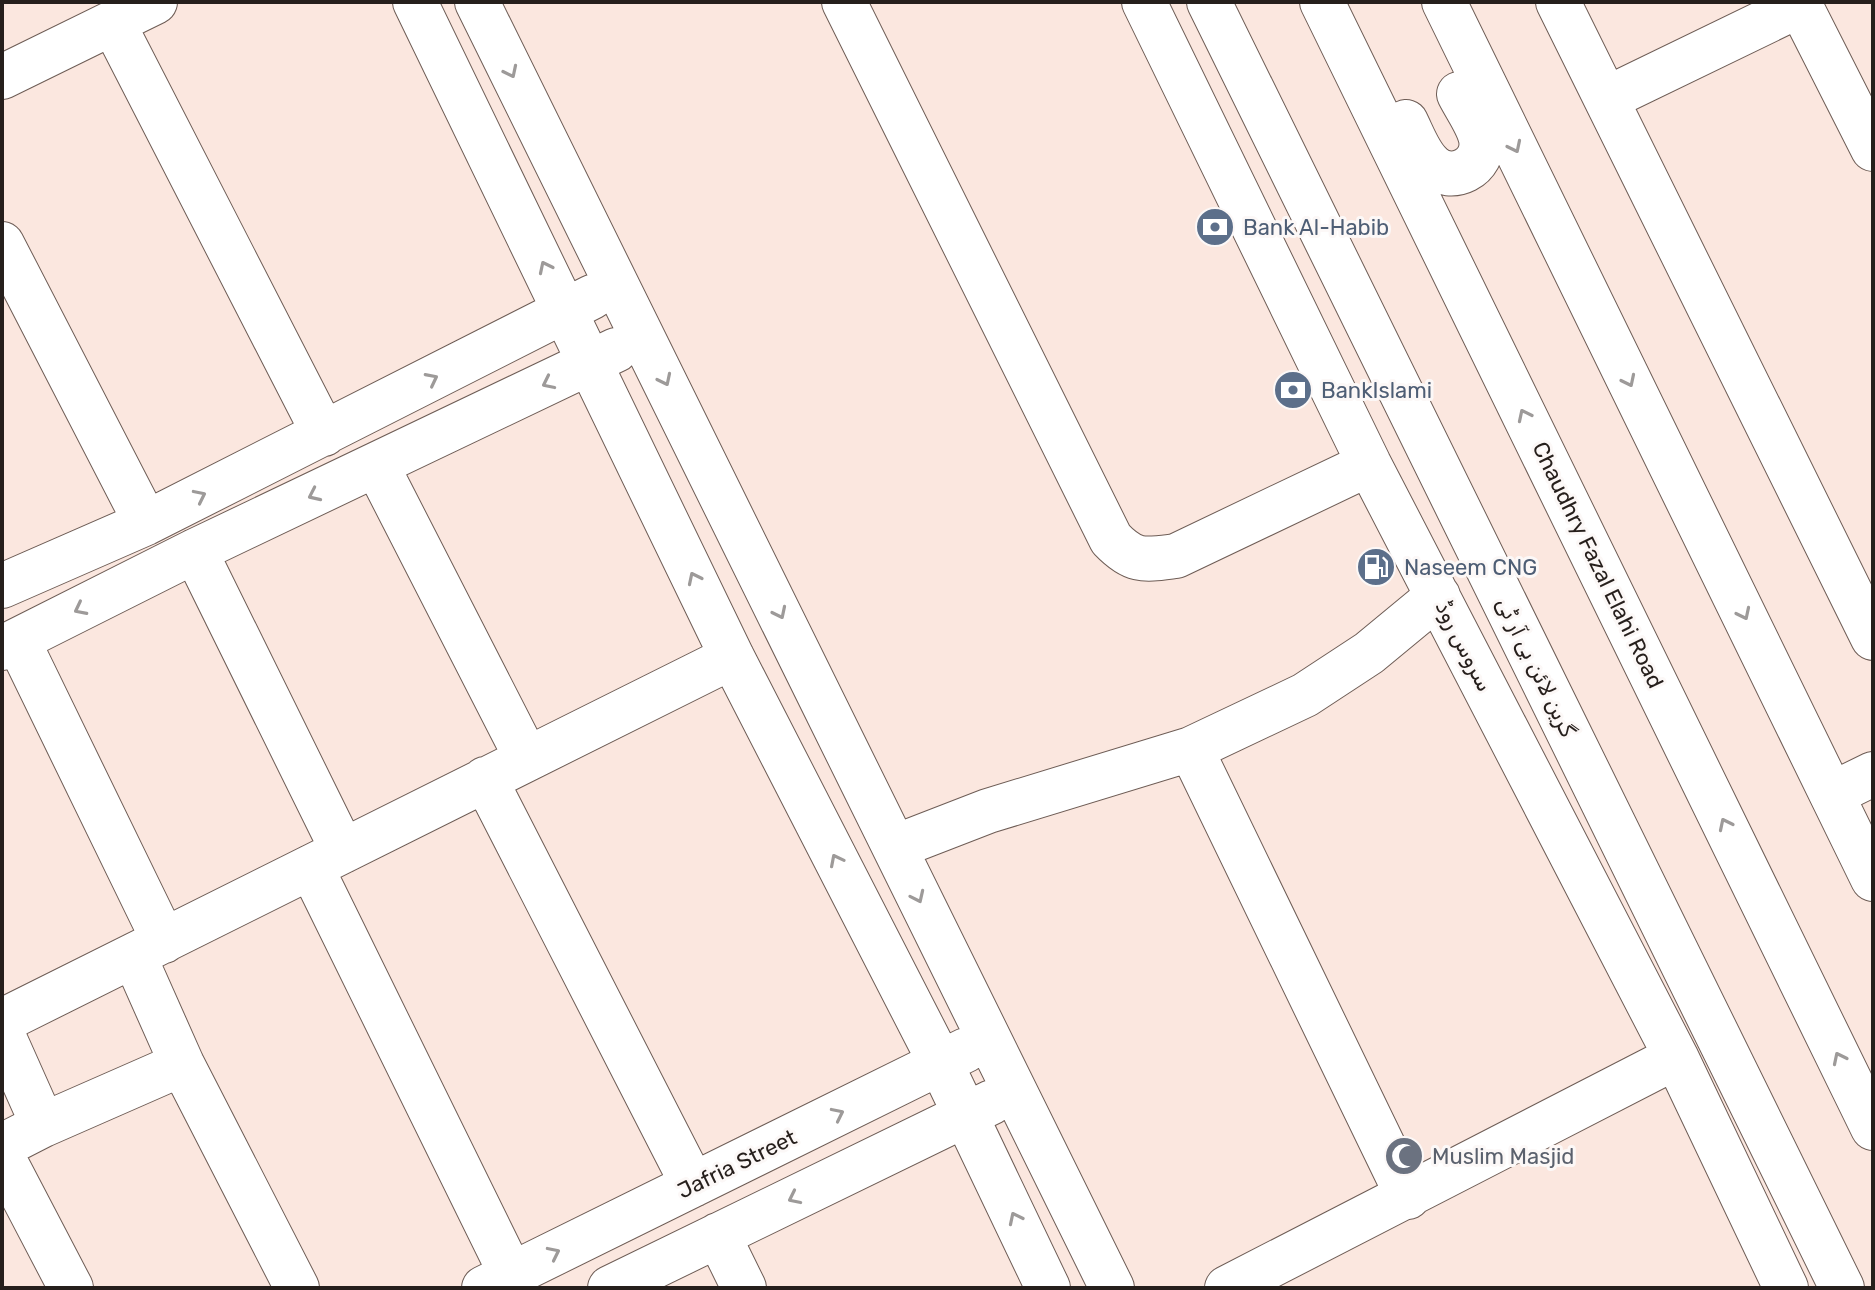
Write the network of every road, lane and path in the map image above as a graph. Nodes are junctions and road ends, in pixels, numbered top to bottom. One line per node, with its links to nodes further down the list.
1 (153, 2): 13 (street)
2 (415, 2): 19 (street, one-way to 2)
3 (477, 2): 18 (street, one-way to 18)
4 (844, 2): 23 (street)
5 (1144, 2): 23 (street, سروس روڈ)
6 (1209, 2): 65 (street, گرین لائن بی آر ٹی)
7 (1322, 2): 50 (street, Chaudhry Fazal Elahi Road, one-way to 7)
8 (1347, 2): 9 (street)
9 (1414, 2)
10 (1444, 2): 36 (street, one-way to 36)
11 (1558, 2): 15 (street)
12 (1803, 4): 15 (street); 16 (street)
13 (113, 23): 14 (street); 22 (street)
14 (2, 77)
15 (1606, 99): 29 (street)
16 (1873, 149)
17 (2, 244): 25 (street)
18 (617, 284): 19 (street); 20 (street)
19 (566, 310): 21 (street); 22 (street, one-way to 19)
20 (643, 336): 21 (street); 37 (street, one-way to 37)
21 (591, 363): 24 (street, one-way to 24); 31 (street, one-way to 21)
22 (324, 434): 25 (street, one-way to 22)
23 (1369, 464): 28 (street, سروس روڈ)
24 (377, 466): 26 (street, one-way to 26); 33 (street)
25 (146, 523): 27 (street)
26 (195, 551): 30 (street, one-way to 30); 38 (street)
27 (2, 586)
28 (1438, 596): 32 (street); 44 (street, سروس روڈ)
29 (1873, 638)
30 (10, 645): 40 (street)
31 (732, 657): 33 (street); 46 (street, one-way to 31)
32 (1191, 749): 37 (street); 54 (street)
33 (527, 759): 35 (street)
34 (1873, 774): 36 (street)
35 (485, 779): 38 (street); 53 (street)
36 (1832, 794): 39 (street)
37 (895, 847): 43 (street, one-way to 43)
38 (327, 859): 40 (street); 56 (street)
39 (1873, 879)
40 (149, 948): 41 (street); 45 (street)
41 (2, 1021)
42 (2, 1033): 49 (street)
43 (989, 1039): 46 (street, Jafria Street); 47 (street)
44 (1676, 1057): 54 (street); 57 (street, سروس روڈ)
45 (182, 1064): 49 (street); 59 (street)
46 (941, 1064): 48 (street); 53 (street, Jafria Street, one-way to 46)
47 (1015, 1090): 48 (street); 63 (street)
48 (966, 1115): 55 (street, one-way to 55); 62 (street, one-way to 48)
49 (43, 1125): 51 (street)
50 (1873, 1128)
51 (2, 1146)
52 (2, 1156): 58 (street)
53 (693, 1185): 56 (street, Jafria Street, one-way to 53)
54 (1408, 1197): 64 (street)
55 (718, 1235): 60 (street); 61 (street)
56 (497, 1281)
57 (1779, 1285)
58 (71, 1288)
59 (297, 1288)
60 (610, 1288)
61 (744, 1288)
62 (1048, 1288)
63 (1112, 1288)
64 (1227, 1288)
65 (1842, 1288)

